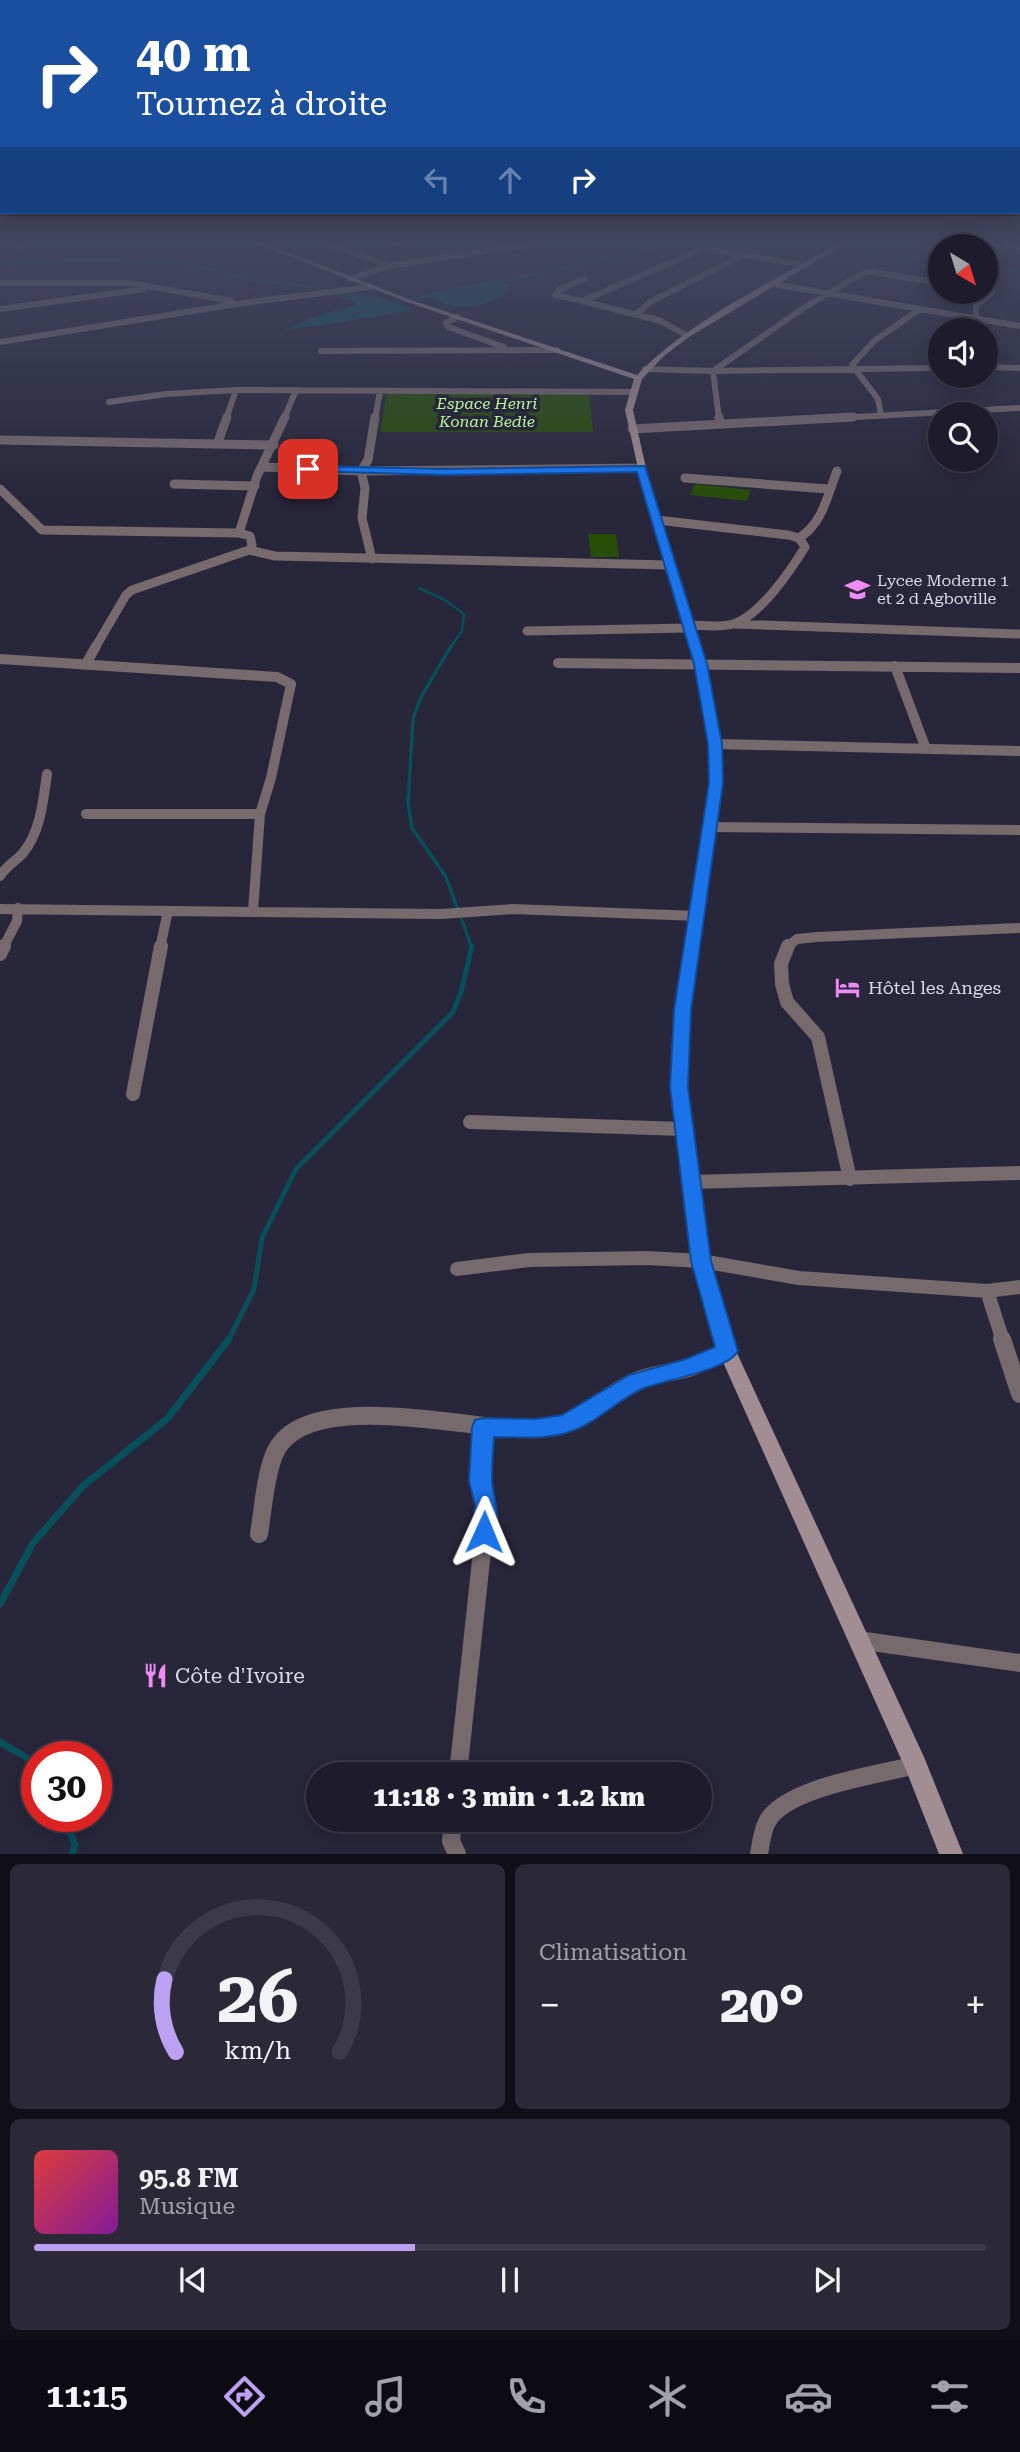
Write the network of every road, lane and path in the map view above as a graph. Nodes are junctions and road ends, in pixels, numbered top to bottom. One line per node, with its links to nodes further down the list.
1 (78, 330): 9 (street)
2 (455, 330): 10 (street)
3 (495, 330): 11 (main road)
4 (677, 330): 8 (street)
5 (696, 330): 8 (main road)
6 (772, 330): 17 (street)
7 (893, 330): 16 (street)
8 (687, 335): 18 (main road)
9 (0, 342)
10 (515, 350): 11 (street); 12 (street)
11 (557, 350): 18 (main road)
12 (321, 351)
13 (998, 367): 15 (street)
14 (928, 368): 16 (street)
15 (1020, 368)
16 (856, 370): 17 (street); 24 (street)
17 (713, 371): 18 (street); 25 (street)
18 (638, 380): 21 (street); 26 (main road)
19 (236, 390): 20 (street); 22 (street); 28 (street)
20 (296, 390): 21 (street); 29 (street)
21 (380, 391): 32 (street)
22 (109, 402)
23 (1020, 408): 24 (street)
24 (881, 415): 25 (street)
25 (719, 424): 26 (street)
26 (632, 429): 31 (main road)
27 (0, 439): 28 (street)
28 (218, 442): 29 (street)
29 (274, 445): 30 (street)
30 (263, 467): 32 (street); 36 (street)
31 (642, 468): 32 (street); 39 (main road)
32 (361, 471): 43 (street)
33 (837, 471): 38 (street)
34 (685, 478): 38 (street)
35 (174, 484): 36 (street)
36 (255, 486): 40 (street)
37 (0, 489): 40 (street)
38 (828, 489): 41 (street)
39 (657, 520): 41 (street); 44 (main road)
40 (239, 533): 42 (street)
41 (799, 538): 45 (street)
42 (249, 550): 43 (street); 51 (street)
43 (372, 559): 44 (street)
44 (670, 565): 46 (main road)
45 (734, 624): 46 (street); 48 (street)
46 (689, 626): 47 (street); 52 (main road)
47 (527, 631)
48 (1020, 634)
49 (0, 659): 51 (street)
50 (558, 663): 52 (street)
51 (86, 664): 60 (street)
52 (701, 664): 53 (street); 55 (main road)
53 (895, 666): 54 (street); 56 (street)
54 (1020, 668)
55 (715, 744): 56 (street); 61 (main road)
56 (926, 749): 57 (street)
57 (1020, 751)
58 (47, 774): 63 (street)
59 (86, 814): 60 (street)
60 (260, 814): 67 (street)
61 (711, 827): 62 (street); 69 (main road)
62 (1020, 830)
63 (0, 876)
64 (18, 908): 65 (street); 66 (street); 71 (street)
65 (0, 909)
66 (168, 911): 67 (street); 72 (street)
67 (253, 911): 68 (street)
68 (441, 914): 69 (street)
69 (698, 916): 74 (main road)
70 (1020, 928): 76 (street)
71 (0, 954)
72 (133, 1094)
73 (470, 1122): 74 (street)
74 (683, 1129): 77 (main road)
75 (1020, 1173): 76 (street)
76 (850, 1179): 77 (street)
77 (689, 1182): 78 (main road)
78 (701, 1261): 79 (street); 81 (street); 82 (main road)
79 (457, 1269)
80 (1020, 1287): 81 (street)
81 (987, 1291): 83 (street)
82 (727, 1351): 84 (street); 86 (main road)
83 (1020, 1394)
84 (483, 1427): 85 (street); 88 (street)
85 (259, 1534)
86 (858, 1640): 87 (street); 89 (main road)
87 (1020, 1663)
88 (459, 1762)
89 (916, 1765): 92 (street); 93 (main road)
90 (452, 1832): 91 (street)
91 (457, 1853)
92 (760, 1853)
93 (951, 1853)

